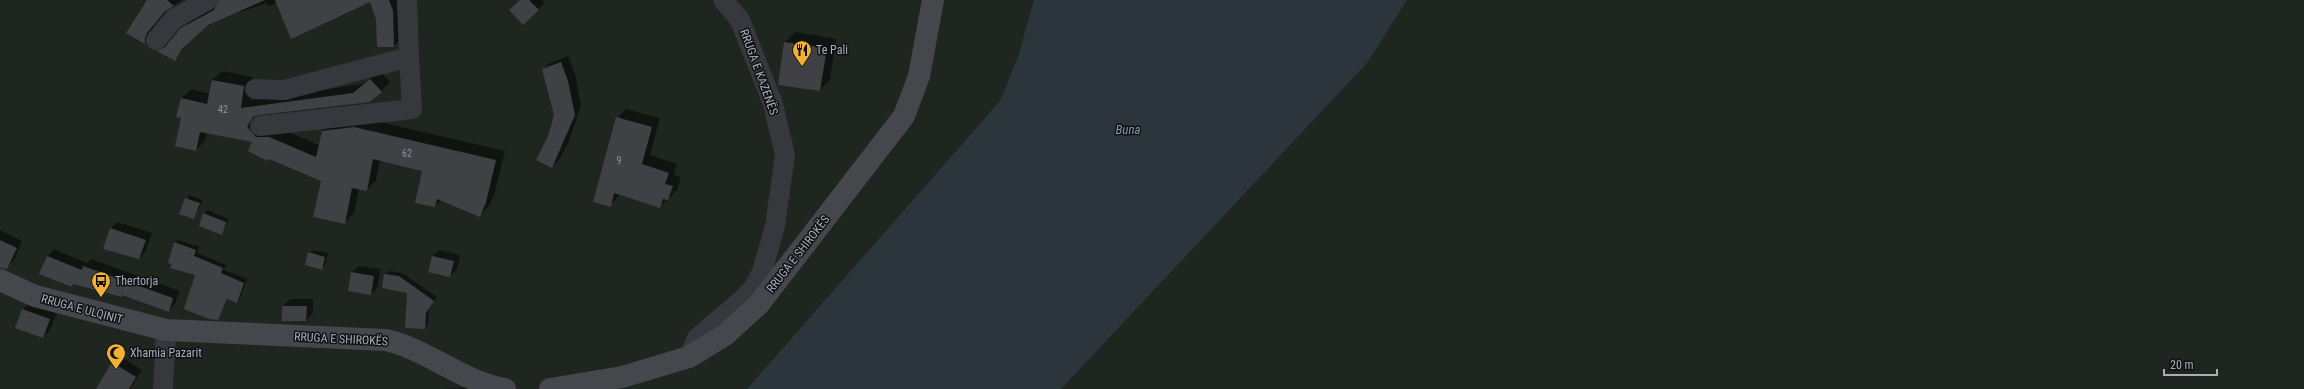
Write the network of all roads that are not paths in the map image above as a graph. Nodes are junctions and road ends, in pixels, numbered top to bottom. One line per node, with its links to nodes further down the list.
1 (208, 0): 5 (street)
2 (407, 0): 6 (street)
3 (723, 0): 11 (street, RRUGA E KAZENËS)
4 (933, 0): 11 (main road, RRUGA E SHIROKËS)
5 (156, 40)
6 (409, 57): 7 (street); 8 (street)
7 (255, 89)
8 (260, 126)
9 (0, 280): 10 (main road, RRUGA E ULQINIT)
10 (166, 330): 12 (street); 13 (main road, RRUGA E SHIROKËS)
11 (689, 357): 14 (main road, RRUGA E SHIROKËS)
12 (162, 389)
13 (506, 389)
14 (550, 389)

